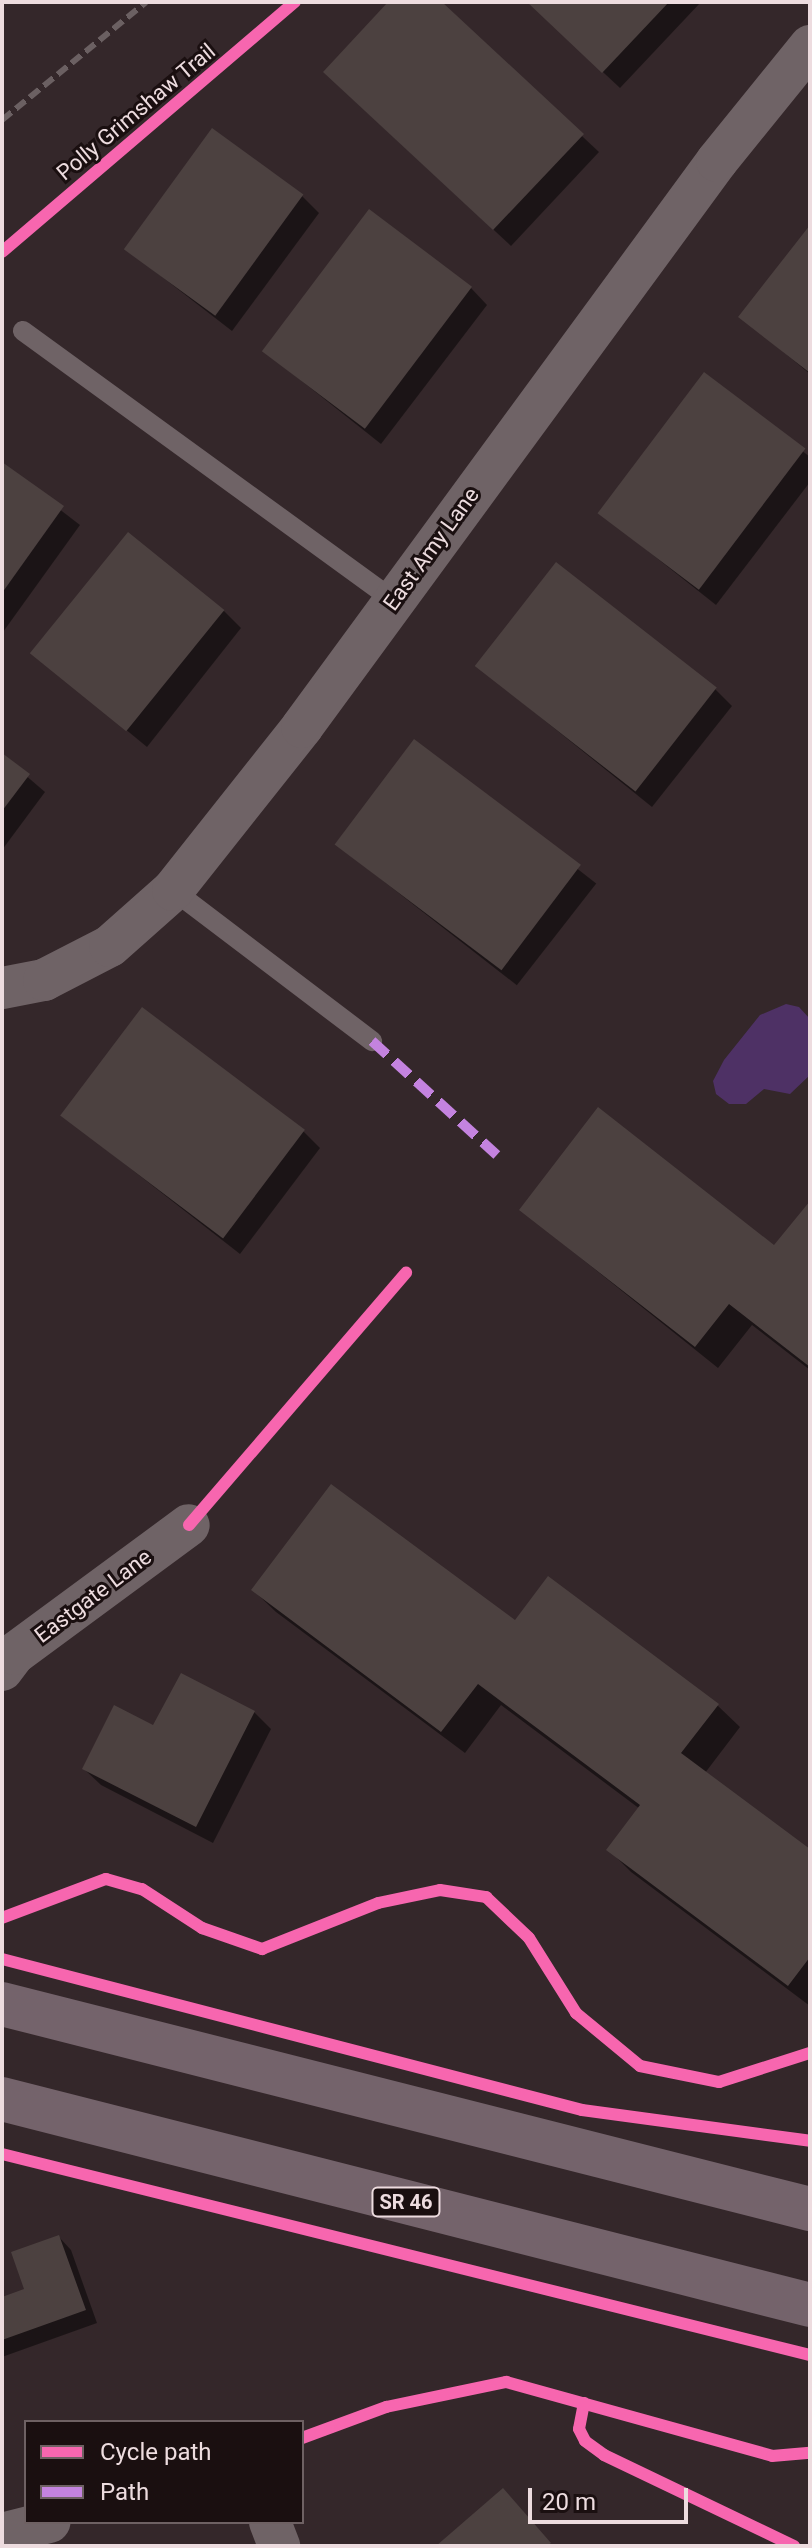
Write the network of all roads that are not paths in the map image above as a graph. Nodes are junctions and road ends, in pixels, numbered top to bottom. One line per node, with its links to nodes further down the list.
1 (810, 46): 3 (street, East Amy Lane)
2 (23, 331): 3 (lane)
3 (394, 601): 4 (street, East Amy Lane)
4 (173, 890): 5 (street, East Amy Lane); 6 (lane)
5 (2, 988)
6 (372, 1041)
7 (189, 1525): 8 (street, Eastgate Lane)
8 (2, 1670)
9 (2, 2004): 11 (highway)
10 (2, 2099): 12 (highway, SR 46)
11 (810, 2209)
12 (810, 2305)
13 (41, 2524): 15 (street)
14 (271, 2524): 16 (street)
15 (2, 2534)
16 (279, 2546)

